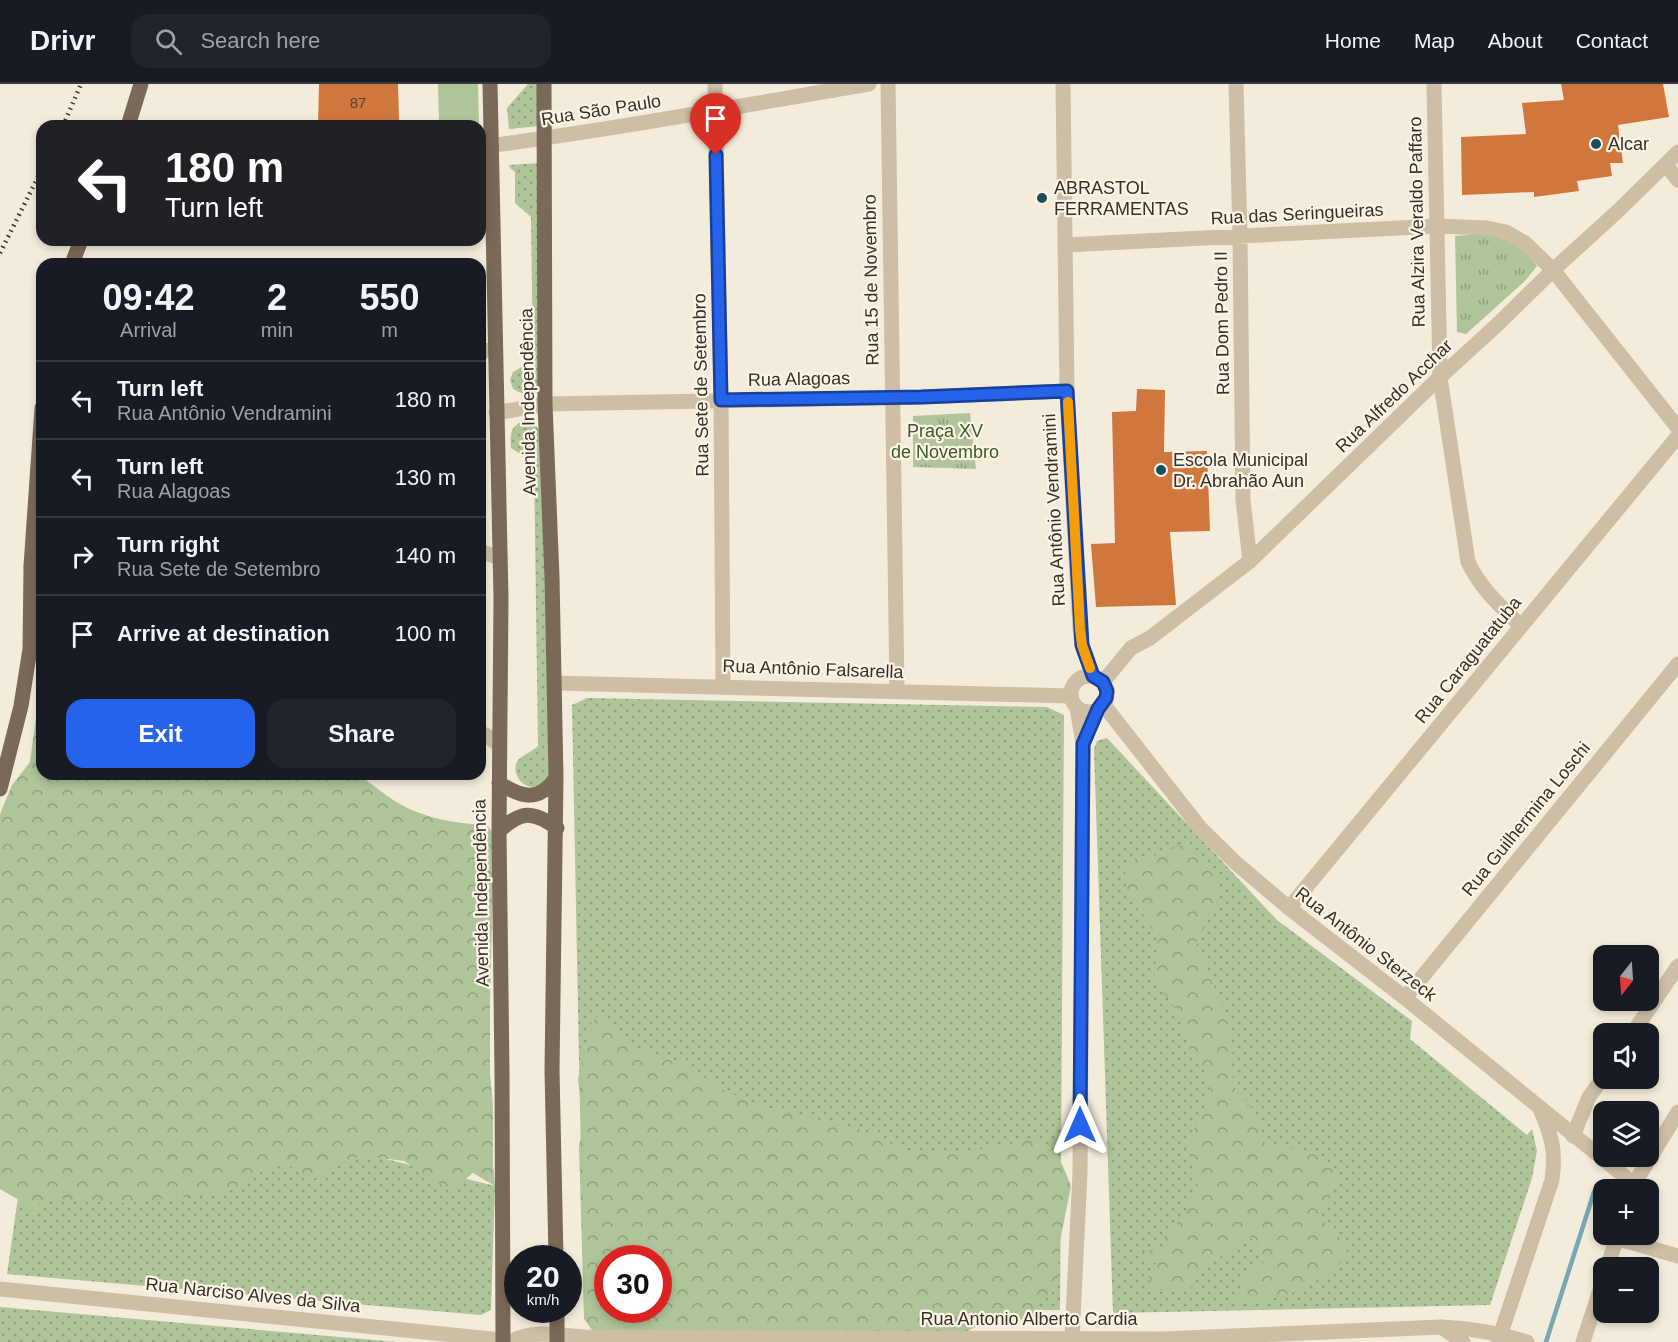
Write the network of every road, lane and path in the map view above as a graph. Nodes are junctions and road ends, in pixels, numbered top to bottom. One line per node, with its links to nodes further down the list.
1 (141, 84): 11 (main road)
2 (490, 84): 12 (main road, Avenida Independência)
3 (544, 84): 13 (main road, Avenida Independência)
4 (715, 84): 10 (street, Rua Sete de Setembro)
5 (869, 84): 10 (street, Rua São Paulo)
6 (888, 84): 26 (street, Rua 15 de Novembro)
7 (1063, 84): 20 (street, Rua Antônio Vendramini)
8 (1236, 84): 19 (street, Rua Dom Pedro II)
9 (1434, 84): 18 (street, Rua Alzira Veraldo Paffaro)
10 (715, 112): 13 (street, Rua São Paulo); 27 (street, Rua Sete de Setembro)
11 (130, 120)
12 (486, 134)
13 (544, 139): 14 (street, Rua São Paulo); 28 (main road, Avenida Independência)
14 (486, 146)
15 (1678, 152): 16 (street, Rua Alfredo Acchar)
16 (1666, 165): 17 (street); 22 (street, Rua Alfredo Acchar)
17 (1678, 180)
18 (1438, 226): 19 (street, Rua das Seringueiras); 22 (street, Rua das Seringueiras); 24 (street, Rua Alzira Veraldo Paffaro)
19 (1240, 237): 20 (street, Rua das Seringueiras); 34 (street, Rua Dom Pedro II)
20 (1066, 245): 25 (street, Rua Antônio Vendramini)
21 (486, 246): 23 (main road, Avenida Independência)
22 (1553, 270): 24 (street, Rua Alfredo Acchar); 30 (street, Rua das Seringueiras)
23 (487, 351): 29 (main road, Avenida Independência)
24 (1440, 377): 34 (street, Rua Alfredo Acchar); 36 (street, Rua Alzira Veraldo Paffaro)
25 (1067, 391): 26 (street, Rua Alagoas); 37 (street, Rua Antônio Vendramini)
26 (892, 397): 27 (street, Rua Alagoas); 42 (street, Rua 15 de Novembro)
27 (721, 400): 28 (street, Rua Alagoas); 41 (street, Rua Sete de Setembro)
28 (545, 404): 29 (street, Rua Alagoas); 40 (main road, Avenida Independência)
29 (496, 413): 33 (main road, Avenida Independência)
30 (1678, 428)
31 (1678, 436): 36 (street, Rua Caraguatatuba)
32 (486, 553): 33 (street)
33 (500, 558): 47 (main road, Avenida Independência)
34 (1250, 561): 39 (street, Rua Alfredo Acchar)
35 (36, 569): 50 (main road)
36 (1521, 626): 53 (street, Rua Caraguatatuba)
37 (1082, 645): 39 (street, Rua Antônio Vendramini); 43 (street, Rua Antônio Vendramini)
38 (1678, 664): 55 (street, Rua Guilhermina Loschi)
39 (1098, 679): 43 (street); 44 (street)
40 (554, 683): 41 (street, Rua Antônio Falsarella); 48 (main road, Avenida Independência)
41 (723, 686): 42 (street, Rua Antônio Falsarella)
42 (897, 691): 43 (street, Rua Antônio Falsarella)
43 (1074, 696): 44 (street); 46 (street)
44 (1101, 706): 46 (street); 53 (street, Rua Antônio Sterzeck)
45 (486, 735): 47 (street)
46 (1083, 744): 71 (street)
47 (499, 745): 49 (main road, Avenida Independência)
48 (556, 778): 49 (main road); 51 (main road, Avenida Independência)
49 (499, 783): 52 (main road, Avenida Independência)
50 (0, 789)
51 (557, 828): 52 (main road); 64 (main road, Avenida Independência)
52 (499, 831): 74 (main road, Avenida Independência)
53 (1289, 908): 55 (street, Rua Antônio Sterzeck)
54 (1678, 966): 56 (street)
55 (1405, 998): 58 (street, Rua Antônio Sterzeck)
56 (1639, 1023)
57 (1595, 1089): 60 (street)
58 (1539, 1108): 60 (street, Rua Antônio Sterzeck); 72 (street)
59 (1678, 1112): 61 (street)
60 (1573, 1136): 62 (street, Rua Antônio Sterzeck)
61 (1671, 1137): 63 (street)
62 (1624, 1179)
63 (1639, 1179)
64 (556, 1245)
65 (1644, 1245): 66 (street)
66 (1678, 1256)
67 (0, 1288): 74 (street, Rua Narciso Alves da Silva)
68 (1593, 1312): 77 (street)
69 (557, 1323): 73 (main road)
70 (1441, 1327): 71 (street, Rua Antonio Alberto Cardia); 72 (street, Rua Antonio Alberto Cardia); 76 (street)
71 (1072, 1338): 73 (street, Rua Antonio Alberto Cardia)
72 (1499, 1338): 75 (street, Rua Antonio Alberto Cardia)
73 (557, 1339): 74 (street, Rua Narciso Alves da Silva)
74 (503, 1341)
75 (1524, 1341)
76 (1463, 1342)
77 (1583, 1342)

